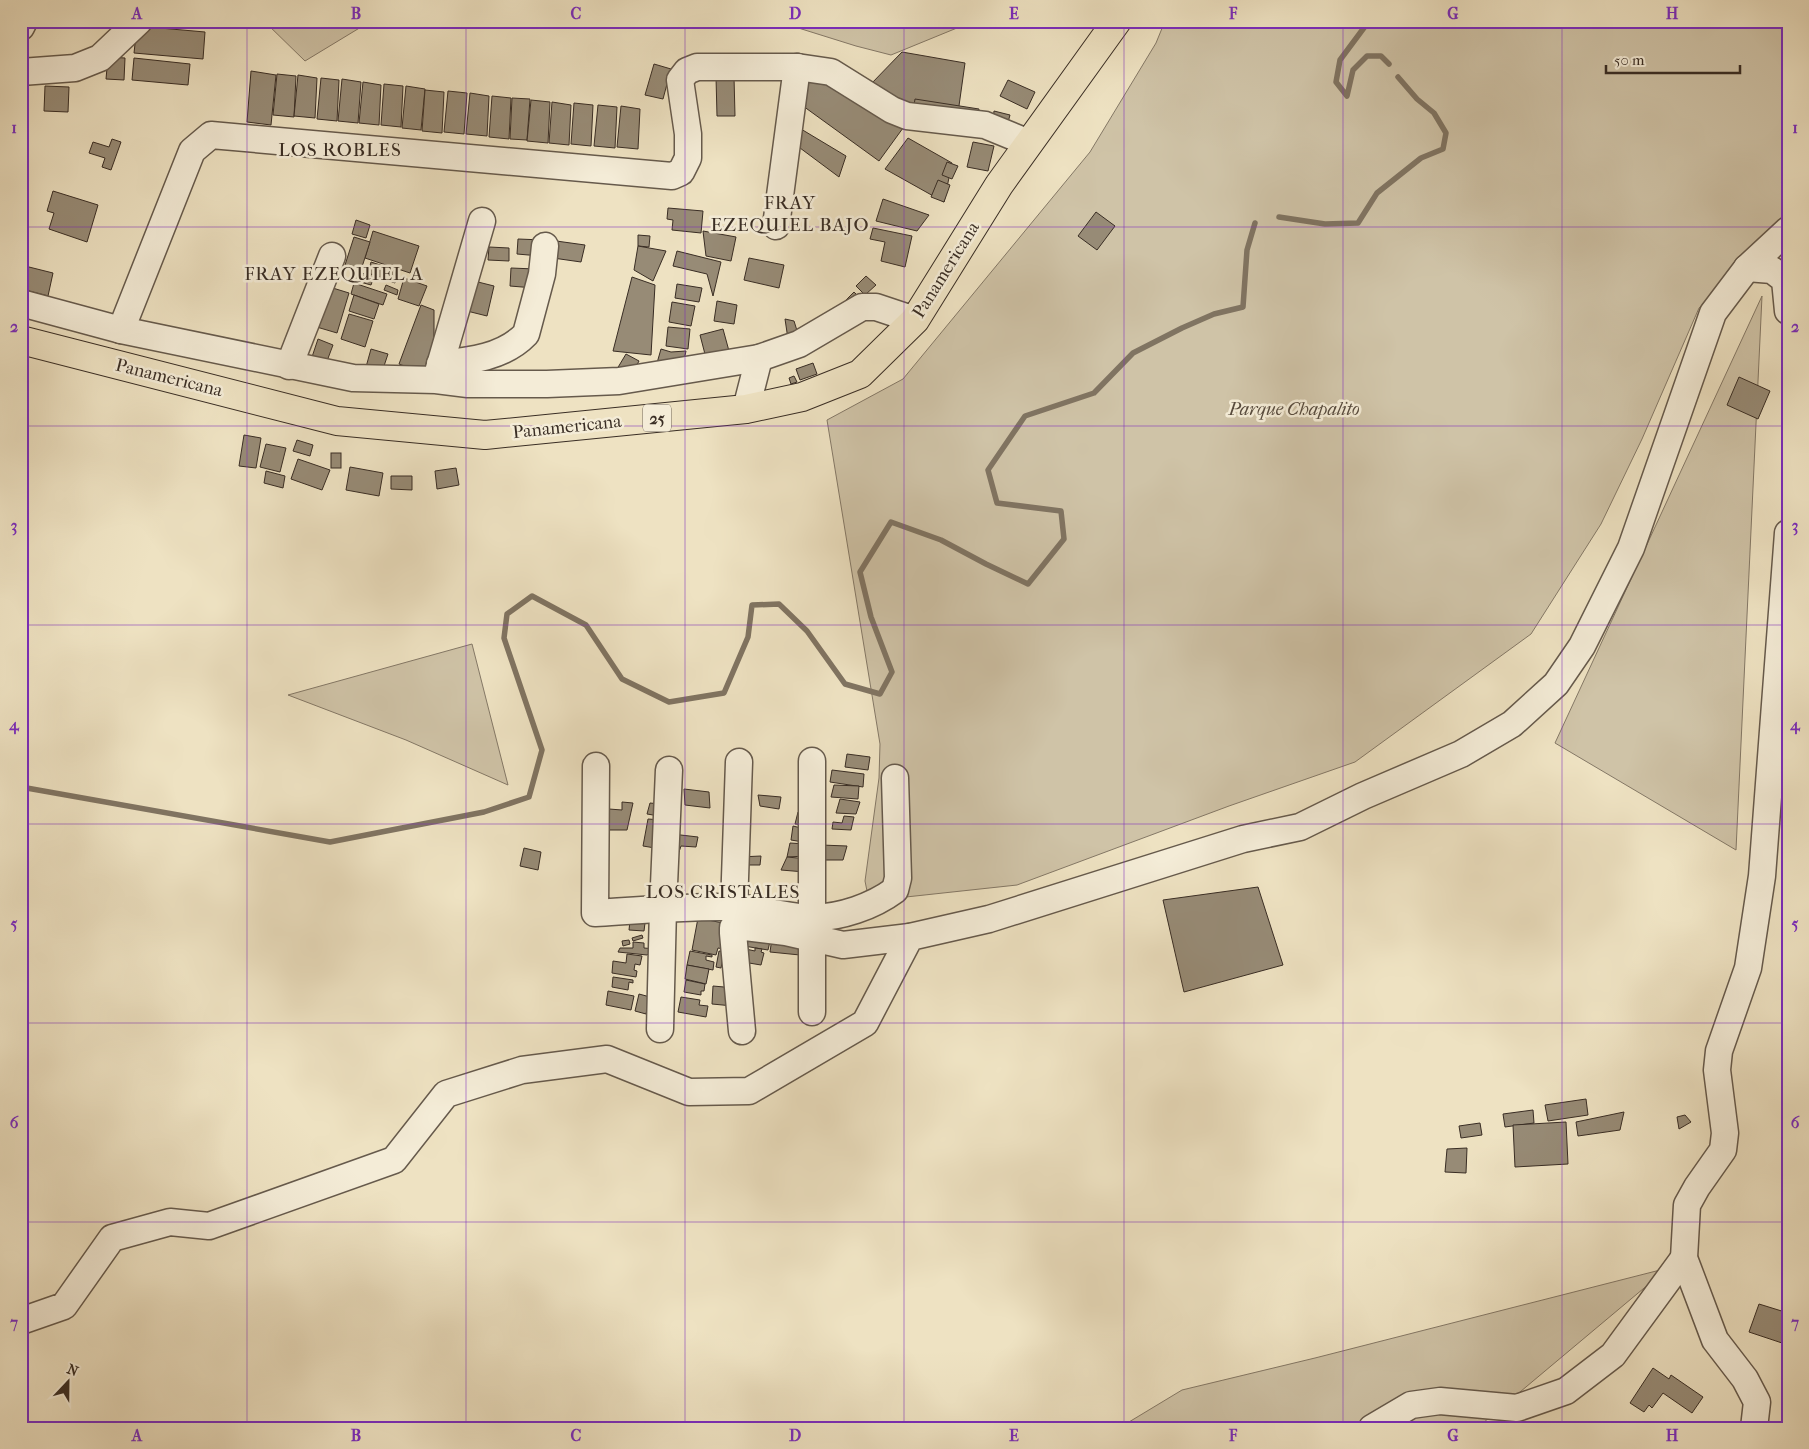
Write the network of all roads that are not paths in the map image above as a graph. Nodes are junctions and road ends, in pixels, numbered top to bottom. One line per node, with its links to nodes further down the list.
1 (24, 21): 4 (street)
2 (138, 21): 6 (street)
3 (1117, 21): 7 (main road, Panamericana / 25)
4 (21, 27)
5 (797, 66): 7 (street); 9 (street); 18 (street)
6 (21, 72)
7 (1029, 143): 17 (main road, Panamericana / 25)
8 (482, 221): 22 (street)
9 (776, 226)
10 (1788, 230): 13 (street)
11 (545, 246): 22 (street)
12 (332, 256): 21 (street)
13 (1747, 268): 14 (street); 33 (street)
14 (1788, 292): 16 (street)
15 (21, 303): 18 (street)
16 (1788, 311)
17 (915, 320): 20 (street); 23 (main road, Panamericana / 25)
18 (121, 330): 21 (street)
19 (21, 340): 23 (main road, Panamericana / 25)
20 (759, 358): 22 (street); 23 (street)
21 (289, 366): 22 (street)
22 (438, 372)
23 (746, 409)
24 (1788, 533): 37 (street)
25 (812, 761): 32 (street)
26 (739, 762): 30 (street)
27 (596, 766): 31 (street)
28 (669, 770): 31 (street)
29 (895, 778): 32 (street)
30 (734, 907): 31 (street); 32 (street)
31 (663, 908): 35 (street)
32 (812, 928): 33 (street); 34 (street); 36 (street)
33 (910, 937): 38 (street)
34 (812, 1012)
35 (660, 1029)
36 (742, 1032)
37 (1684, 1258): 39 (street); 40 (street)
38 (21, 1321)
39 (1372, 1428)
40 (1754, 1428)

